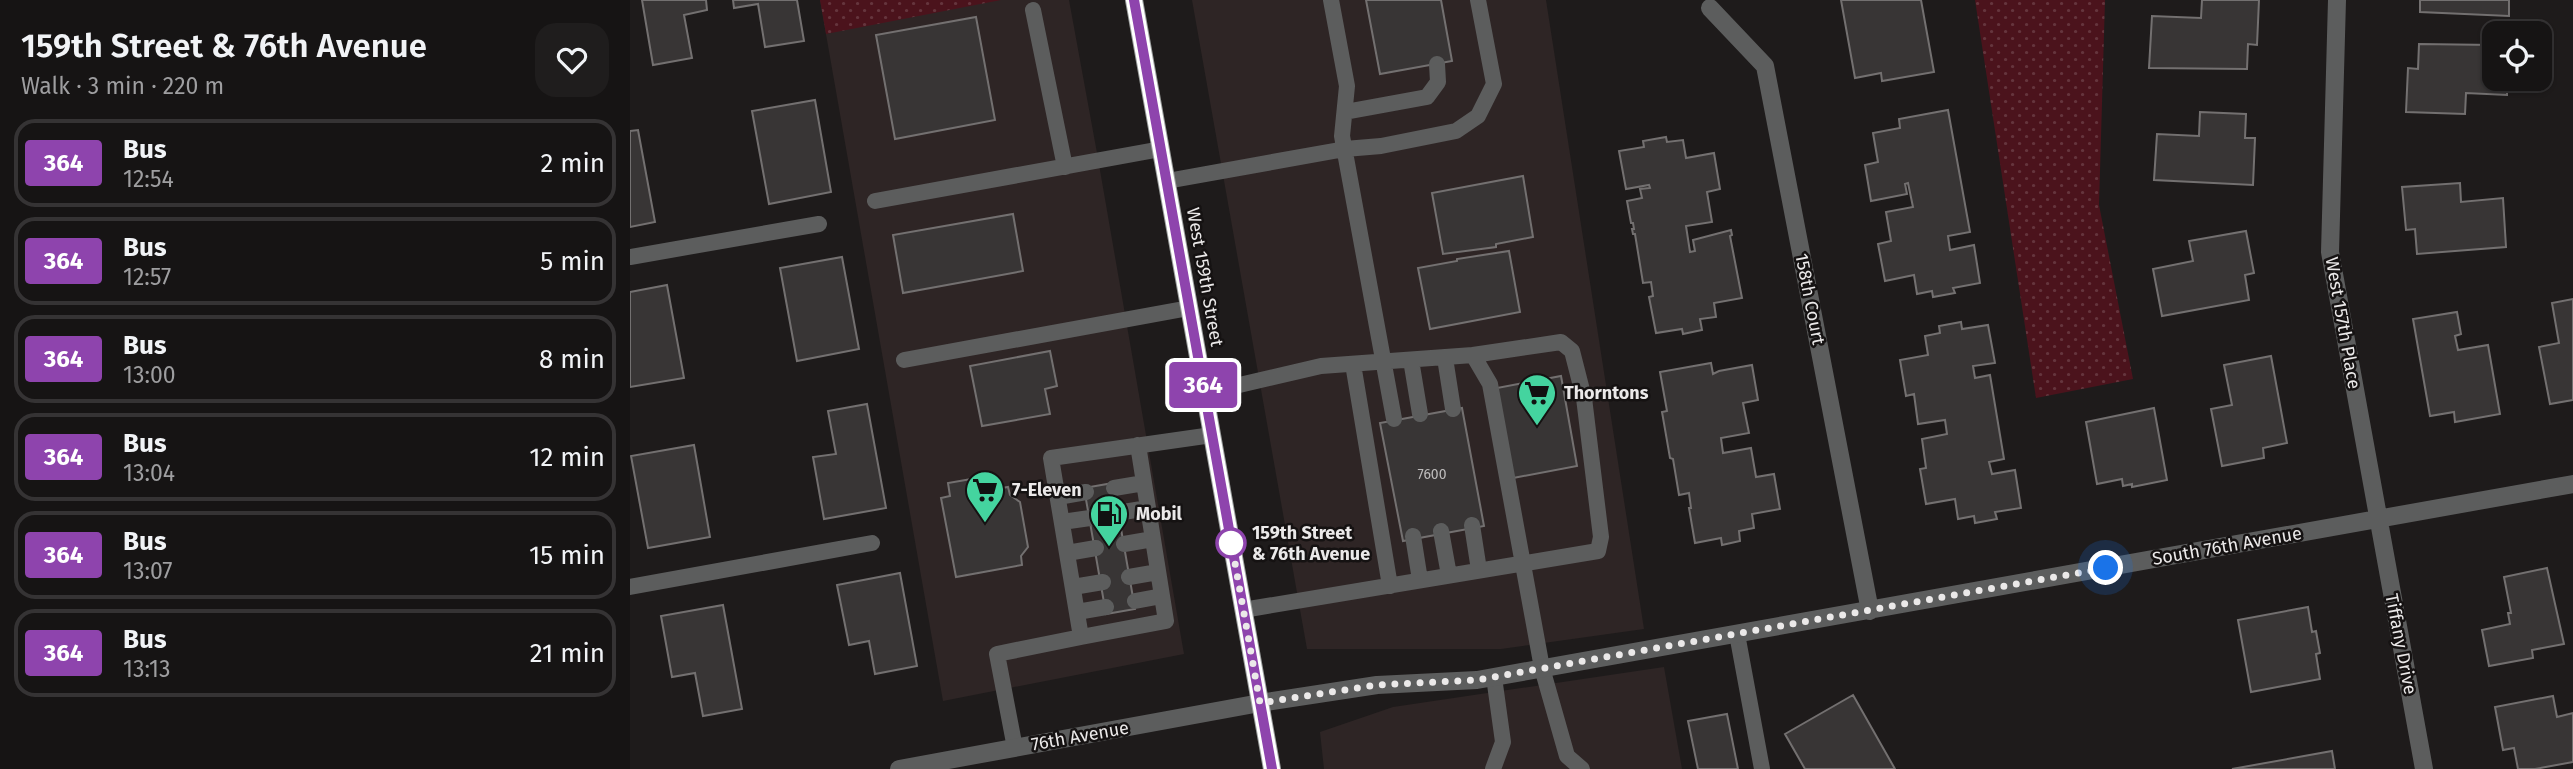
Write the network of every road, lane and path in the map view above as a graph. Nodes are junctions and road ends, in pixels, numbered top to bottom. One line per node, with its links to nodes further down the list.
1 (1134, 0): 9 (main road, West 159th Street)
2 (1331, 0): 8 (lane)
3 (1478, 0): 10 (lane)
4 (2337, 0): 37 (street, West 157th Place)
5 (1711, 4): 61 (street, 158th Court)
6 (1033, 10): 11 (lane)
7 (1437, 64): 8 (lane)
8 (1345, 112): 10 (lane)
9 (1161, 149): 11 (lane); 12 (main road, West 159th Street)
10 (1345, 149): 12 (lane); 21 (lane)
11 (1065, 167): 13 (lane)
12 (1167, 181): 16 (main road, West 159th Street)
13 (874, 201)
14 (819, 224): 15 (lane)
15 (630, 257)
16 (1189, 308): 19 (lane); 23 (main road, West 159th Street)
17 (1472, 355): 18 (lane); 47 (lane); 47 (lane)
18 (1445, 358): 20 (lane); 24 (lane)
19 (904, 360)
20 (1411, 360): 21 (lane); 25 (lane)
21 (1385, 362): 22 (lane); 26 (lane)
22 (1353, 364): 23 (lane); 54 (lane)
23 (1205, 393): 27 (main road, West 159th Street)
24 (1453, 409)
25 (1420, 414)
26 (1394, 419)
27 (1212, 435): 28 (lane); 60 (main road, West 159th Street)
28 (1138, 445): 29 (lane); 33 (lane)
29 (1144, 483): 31 (lane); 34 (lane)
30 (2573, 484): 37 (street, South 76th Avenue)
31 (1114, 488)
32 (1086, 492): 33 (lane)
33 (1058, 497): 38 (lane)
34 (1147, 508): 35 (lane); 42 (lane)
35 (1117, 513)
36 (1090, 518): 38 (lane)
37 (2378, 519): 61 (street, South 76th Avenue); 75 (street, Tiffany Drive)
38 (1062, 522): 46 (lane)
39 (1472, 526): 48 (lane)
40 (1441, 531): 50 (lane)
41 (1413, 536): 52 (lane)
42 (1153, 539): 44 (lane); 49 (lane)
43 (872, 543): 55 (lane)
44 (1124, 544)
45 (1096, 548): 46 (lane)
46 (1067, 554): 56 (lane)
47 (1523, 562): 48 (lane); 65 (lane)
48 (1479, 570): 50 (lane)
49 (1158, 572): 51 (lane); 57 (lane)
50 (1449, 575): 52 (lane)
51 (1129, 577)
52 (1420, 580): 54 (lane)
53 (1103, 582): 56 (lane)
54 (1390, 586): 60 (lane)
55 (630, 587)
56 (1073, 587): 62 (lane)
57 (1162, 596): 58 (lane); 64 (lane)
58 (1135, 601)
59 (1106, 607): 62 (lane)
60 (1243, 610): 67 (main road, West 159th Street)
61 (1870, 611): 63 (street, South 76th Avenue)
62 (1077, 612): 64 (lane)
63 (1737, 634): 65 (street, South 76th Avenue); 74 (lane)
64 (1081, 637): 68 (lane)
65 (1542, 668): 66 (street, South 76th Avenue); 73 (lane)
66 (1494, 677): 67 (street, South 76th Avenue); 72 (lane)
67 (1260, 703): 68 (street, 76th Avenue); 71 (main road, West 159th Street)
68 (1014, 748): 69 (street, 76th Avenue)
69 (977, 762): 70 (street, 76th Avenue)
70 (899, 769)
71 (1272, 769)
72 (1493, 769)
73 (1582, 769)
74 (1762, 769)
75 (2424, 769)

